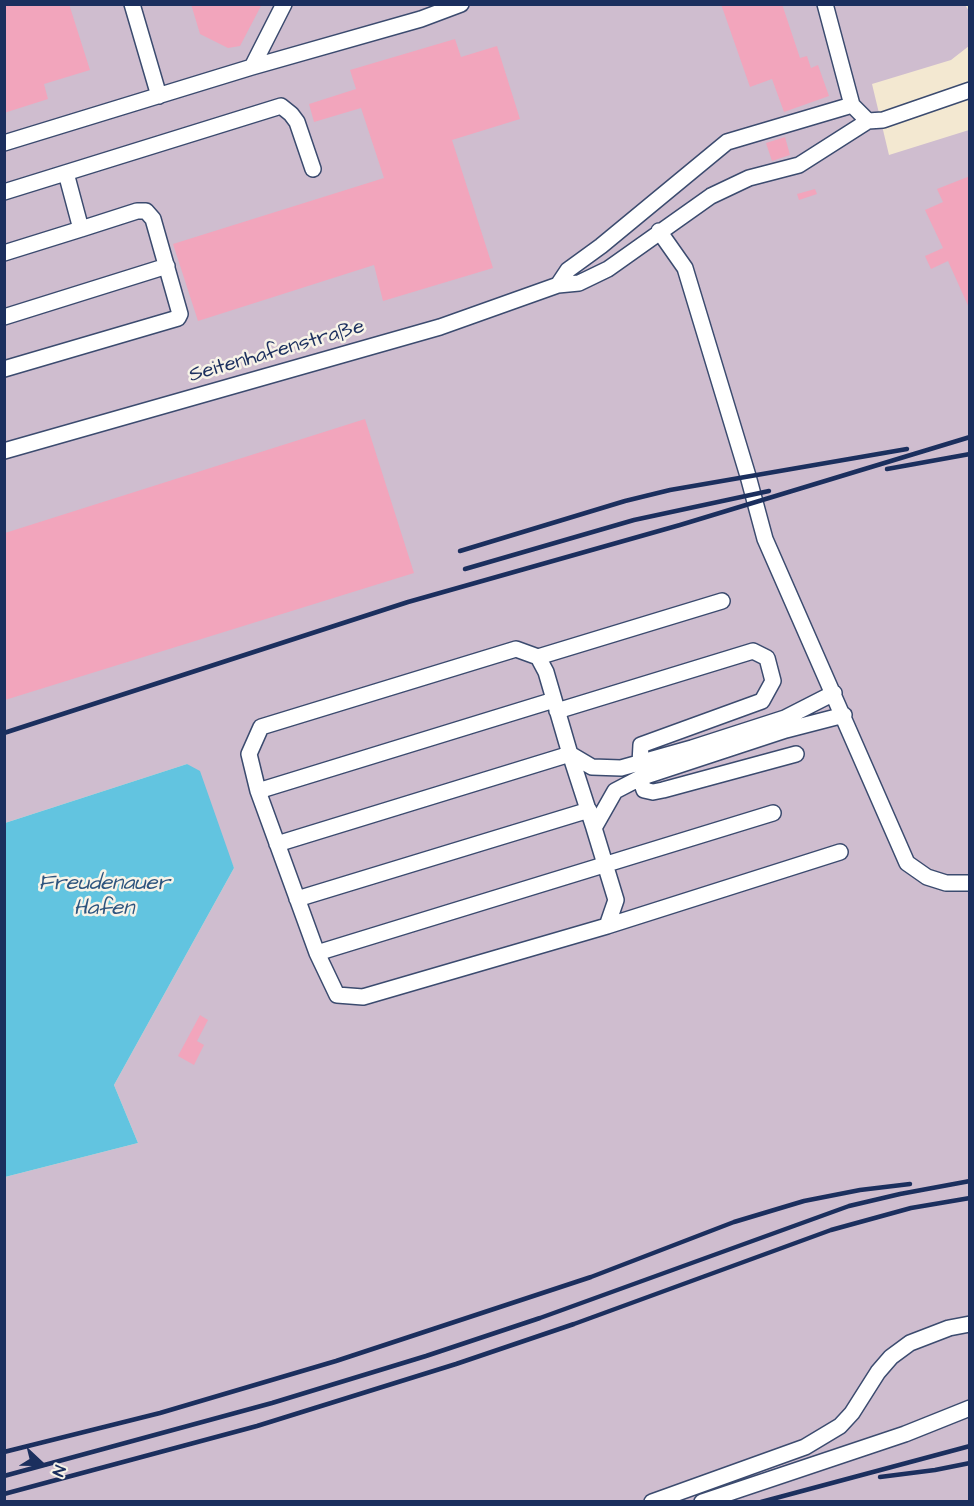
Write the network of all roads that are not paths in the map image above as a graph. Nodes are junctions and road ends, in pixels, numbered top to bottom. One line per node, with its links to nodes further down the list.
1 (132, 4): 7 (lane)
2 (284, 4): 5 (lane)
3 (461, 4): 5 (lane)
4 (825, 4): 8 (lane)
5 (252, 68): 7 (lane)
6 (969, 90): 9 (lane, Seitenhafenstraße)
7 (159, 96): 10 (lane)
8 (852, 105): 9 (lane); 18 (lane, Seitenhafenstraße)
9 (868, 121): 15 (lane, Seitenhafenstraße)
10 (4, 143)
11 (313, 169): 12 (lane)
12 (66, 173): 13 (lane); 14 (lane)
13 (4, 192)
14 (81, 229): 16 (lane); 17 (lane)
15 (659, 231): 18 (lane, Seitenhafenstraße); 24 (lane)
16 (4, 253)
17 (167, 266): 19 (lane); 20 (lane)
18 (558, 285): 21 (lane, Seitenhafenstraße)
19 (4, 317)
20 (4, 369)
21 (4, 451)
22 (722, 602): 23 (lane)
23 (538, 657): 25 (lane); 30 (lane)
24 (834, 693): 26 (lane); 29 (lane)
25 (555, 706): 27 (lane); 29 (lane); 30 (lane)
26 (844, 715): 29 (lane); 37 (lane)
27 (570, 754): 29 (lane); 31 (lane); 34 (lane)
28 (795, 754): 29 (lane)
29 (640, 771): 33 (lane)
30 (258, 790): 34 (lane)
31 (589, 810): 33 (lane); 38 (lane)
32 (773, 813): 36 (lane)
33 (594, 828): 36 (lane)
34 (277, 844): 38 (lane)
35 (840, 852): 39 (lane)
36 (605, 864): 39 (lane); 40 (lane)
37 (969, 883)
38 (297, 899): 40 (lane)
39 (607, 926): 40 (lane)
40 (317, 953)
41 (969, 1324): 43 (lane)
42 (969, 1407): 44 (lane)
43 (652, 1502)
44 (702, 1502)

